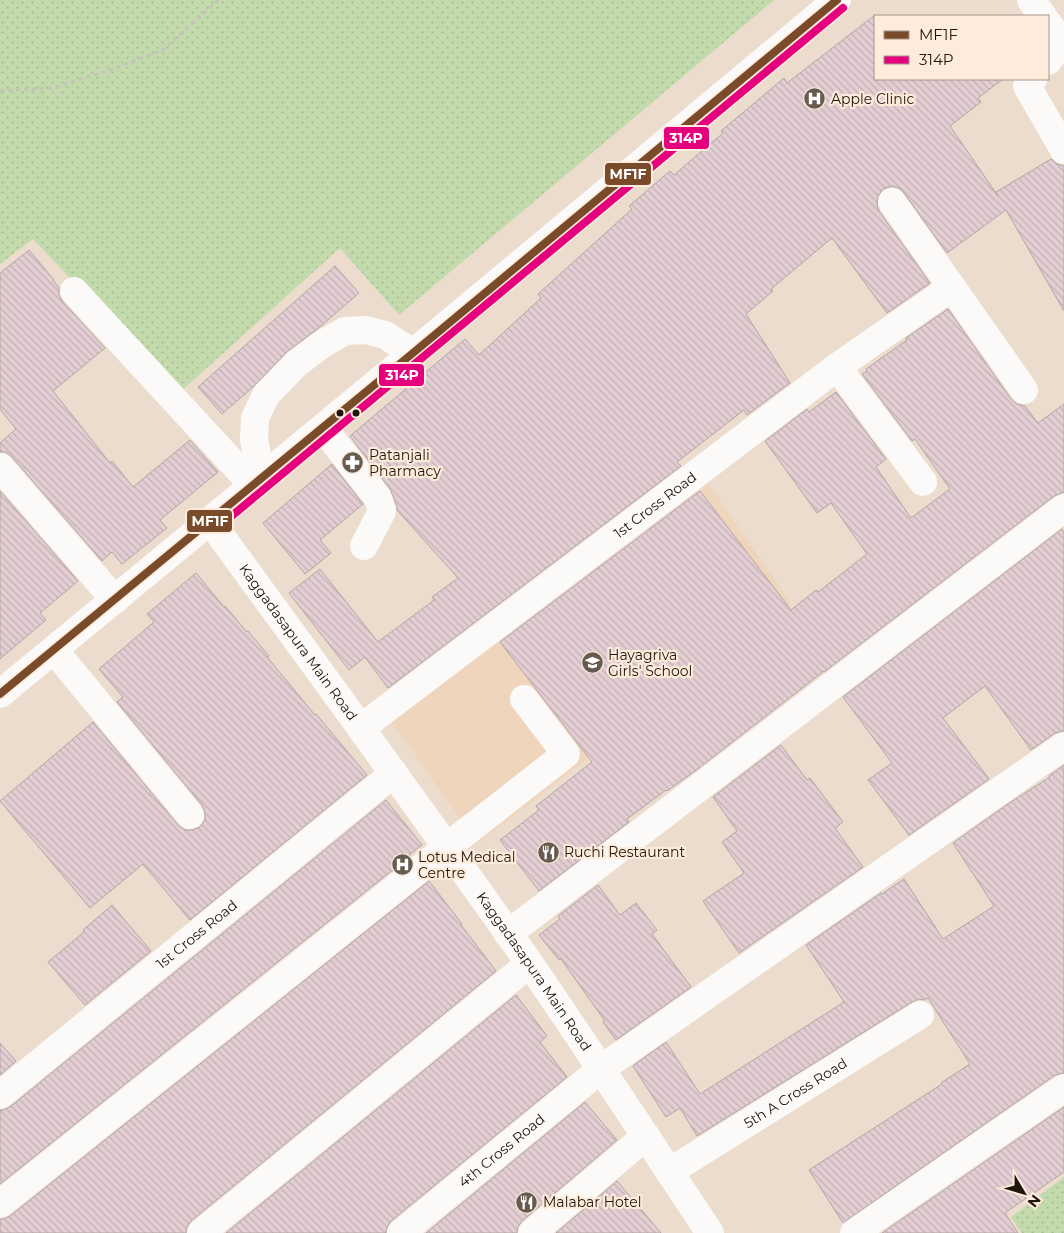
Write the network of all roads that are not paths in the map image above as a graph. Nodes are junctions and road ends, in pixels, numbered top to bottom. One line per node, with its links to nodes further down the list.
1 (837, 0): 11 (street)
2 (1031, 0): 3 (street)
3 (1042, 15)
4 (1049, 24): 5 (street)
5 (1049, 60)
6 (1032, 80): 7 (street)
7 (1064, 150)
8 (892, 202): 9 (street)
9 (952, 287): 12 (street, 1st Cross Road); 13 (street)
10 (74, 291): 16 (street)
11 (413, 353): 14 (street); 16 (street)
12 (837, 367): 17 (street); 25 (street, 1st Cross Road)
13 (1024, 390)
14 (323, 428): 16 (street); 20 (street)
15 (0, 466): 21 (street)
16 (259, 480): 19 (street)
17 (923, 482)
18 (1064, 508): 30 (street)
19 (210, 521): 21 (street); 25 (street, Kaggadasapura Main Road)
20 (364, 546)
21 (115, 600): 22 (street)
22 (54, 650): 23 (street); 28 (street)
23 (0, 694)
24 (524, 699): 29 (street)
25 (361, 728): 27 (street, Kaggadasapura Main Road)
26 (1064, 746): 33 (street, 4th Cross Road)
27 (394, 773): 29 (street, Kaggadasapura Main Road); 35 (street, 1st Cross Road)
28 (190, 814)
29 (447, 847): 30 (street, Kaggadasapura Main Road); 38 (street)
30 (508, 934): 31 (street, Kaggadasapura Main Road)
31 (530, 964): 33 (street, Kaggadasapura Main Road); 39 (street)
32 (920, 1014): 37 (street, 5th A Cross Road)
33 (601, 1069): 36 (street, Kaggadasapura Main Road); 40 (street, 4th Cross Road)
34 (1064, 1088): 43 (street)
35 (0, 1095)
36 (646, 1136): 37 (street, Kaggadasapura Main Road); 41 (street)
37 (669, 1172): 42 (street, Kaggadasapura Main Road)
38 (0, 1204)
39 (201, 1233)
40 (401, 1233)
41 (532, 1233)
42 (710, 1233)
43 (854, 1233)

